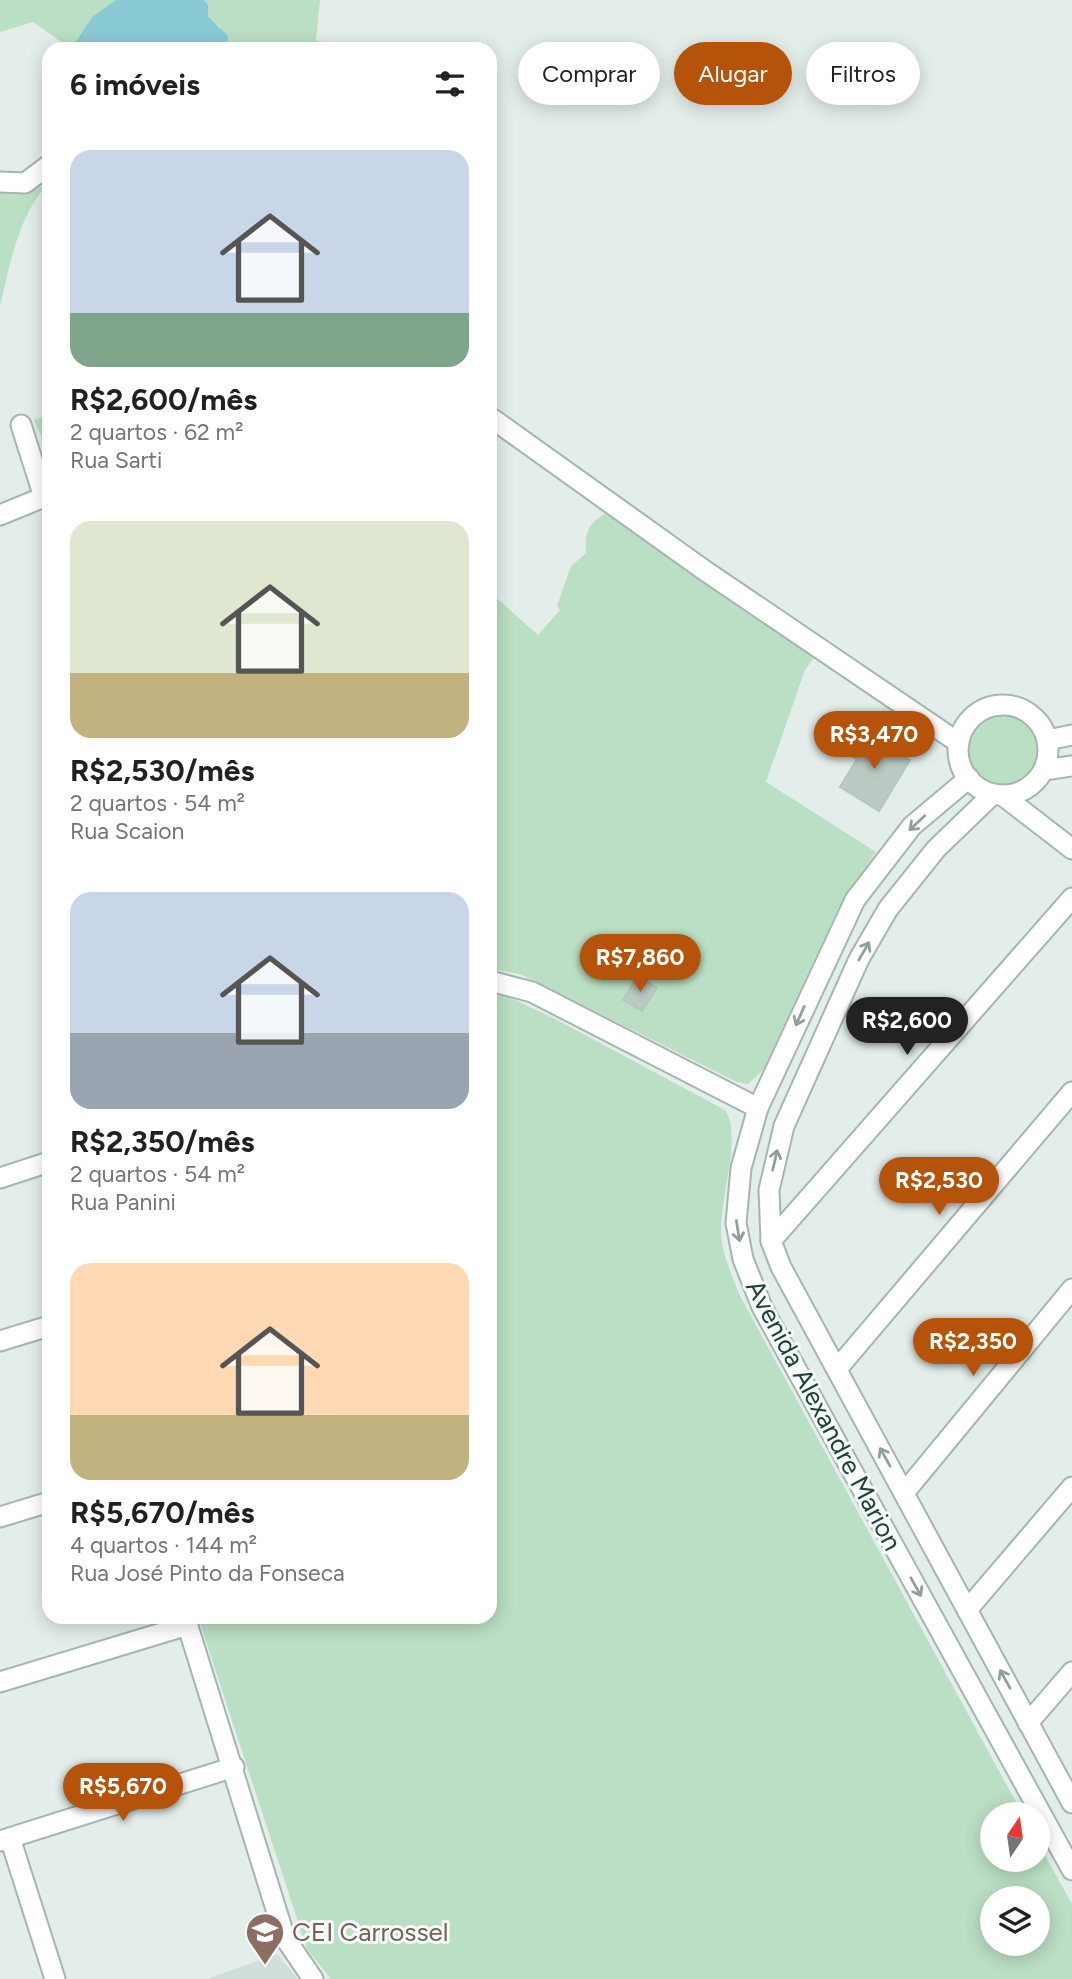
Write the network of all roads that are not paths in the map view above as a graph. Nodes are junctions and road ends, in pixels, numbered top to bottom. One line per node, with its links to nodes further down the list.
1 (42, 171): 2 (street)
2 (0, 182)
3 (497, 422): 10 (street)
4 (21, 425): 5 (street)
5 (42, 486)
6 (42, 499): 7 (street)
7 (0, 515)
8 (1072, 736): 9 (street)
9 (1047, 740): 10 (street); 12 (street)
10 (959, 743): 13 (street)
11 (1072, 766): 12 (street)
12 (1044, 770): 14 (street)
13 (968, 779): 15 (street); 21 (street, Avenida Alexandre Marion, one-way to 21)
14 (1024, 789): 15 (street); 16 (street)
15 (997, 794): 16 (street); 24 (street, Avenida Alexandre Marion, one-way to 15)
16 (1033, 821): 17 (street)
17 (1072, 849)
18 (1072, 898): 24 (street)
19 (497, 983): 21 (street)
20 (1072, 1092): 28 (street)
21 (758, 1108): 42 (street, Avenida Alexandre Marion, one-way to 42)
22 (42, 1163): 23 (street)
23 (0, 1178)
24 (771, 1241): 28 (street, Avenida Alexandre Marion)
25 (1072, 1289): 30 (street)
26 (42, 1328): 27 (street)
27 (0, 1341)
28 (837, 1369): 30 (street, Avenida Alexandre Marion, one-way to 28)
29 (1072, 1487): 33 (street)
30 (904, 1493): 33 (street, Avenida Alexandre Marion)
31 (42, 1505): 32 (street)
32 (0, 1517)
33 (967, 1610): 38 (street, Avenida Alexandre Marion, one-way to 33)
34 (178, 1624): 37 (street)
35 (188, 1624): 39 (street)
36 (1072, 1672): 38 (street)
37 (0, 1682)
38 (1028, 1723): 40 (street, Avenida Alexandre Marion)
39 (234, 1766): 41 (street); 44 (street)
40 (1072, 1803)
41 (5, 1840): 43 (street)
42 (1072, 1870)
43 (55, 1979)
44 (313, 1979)

